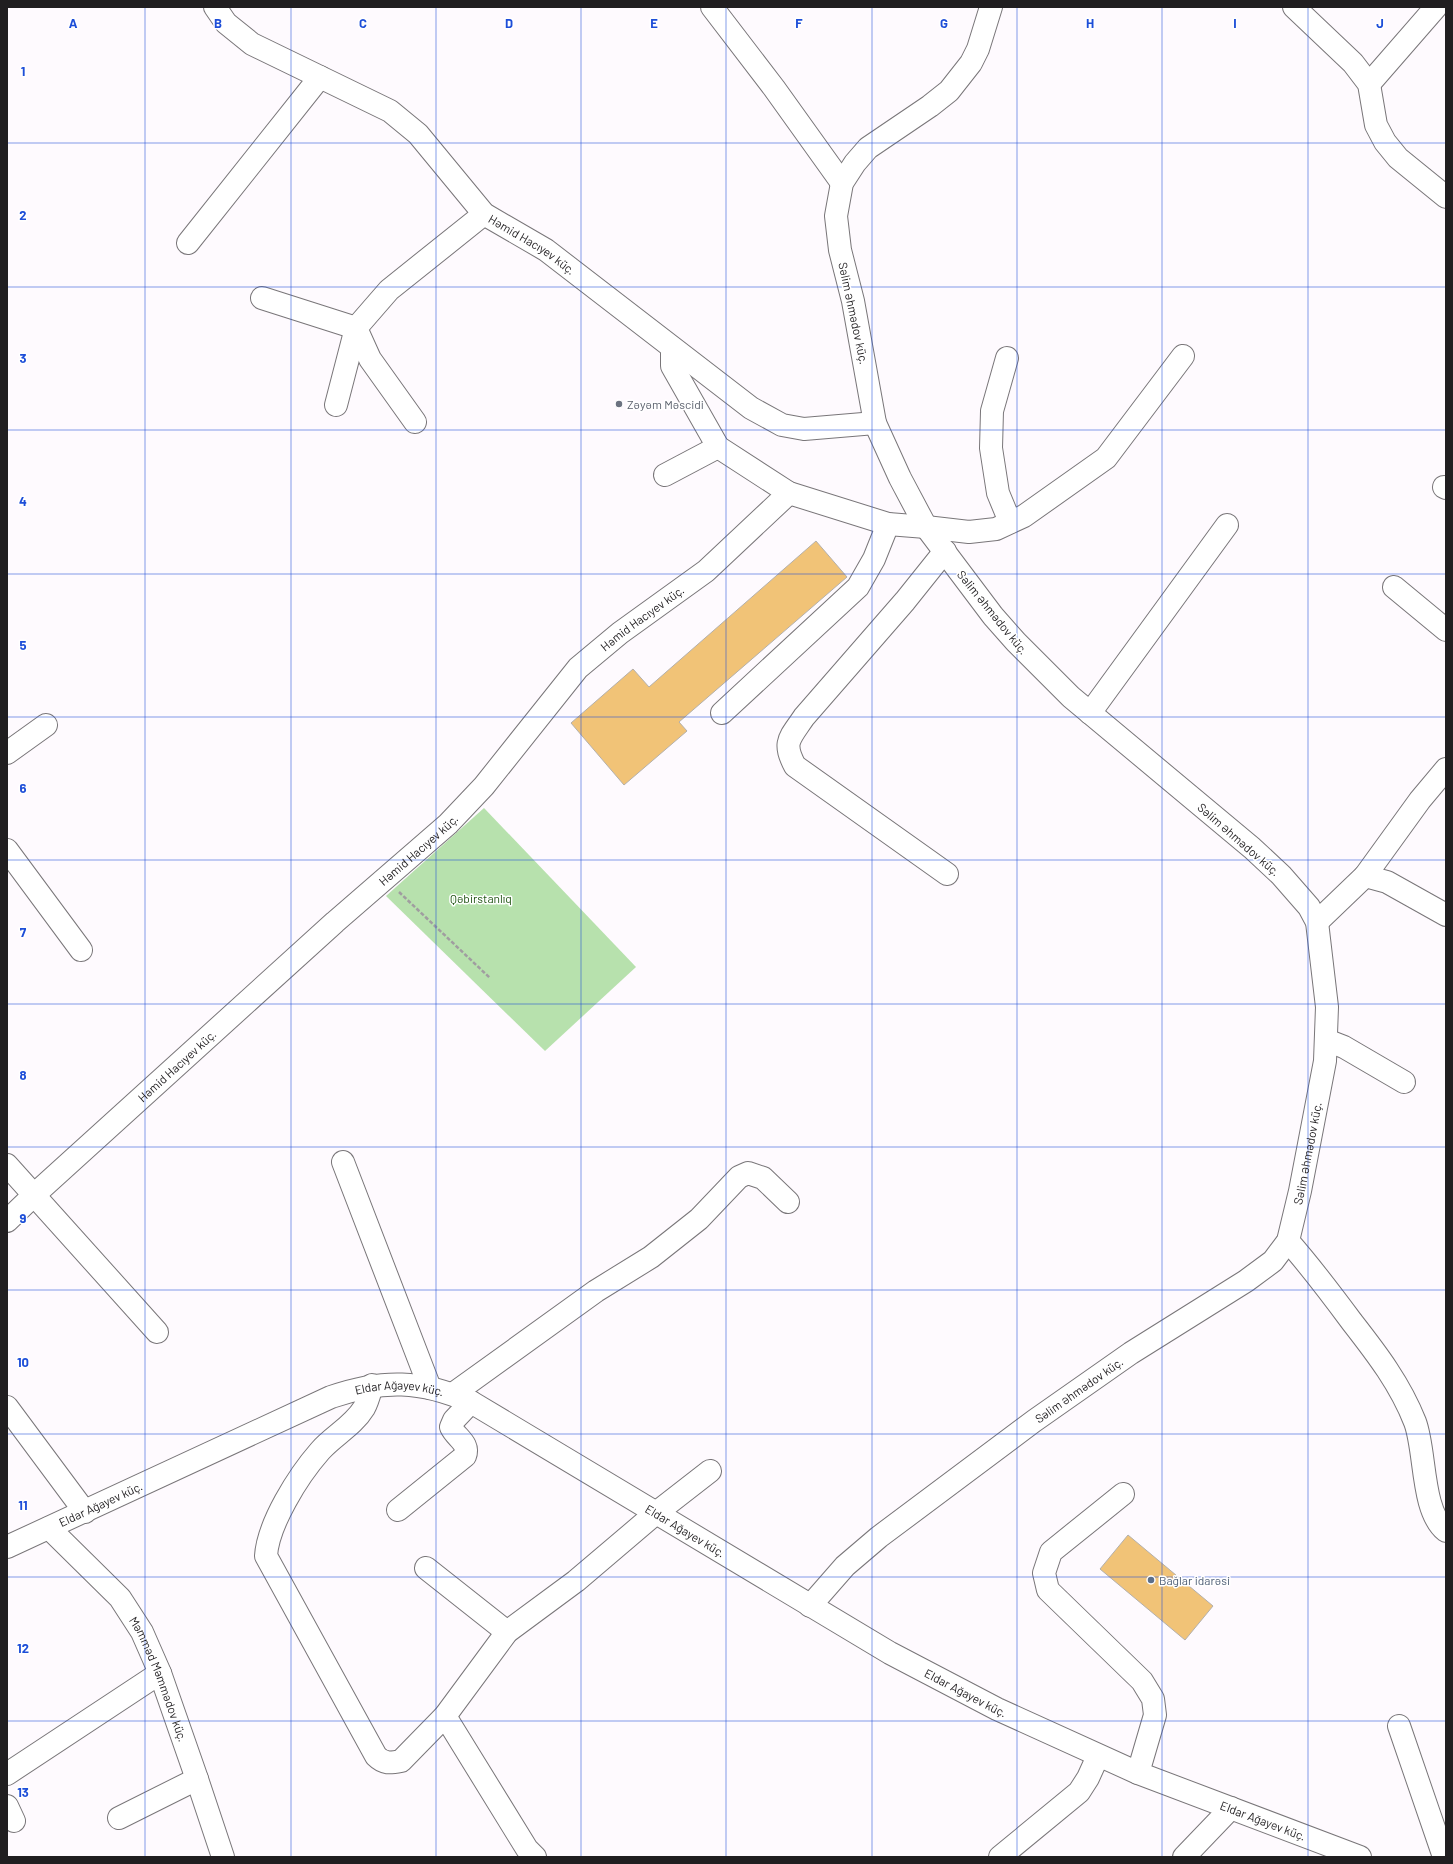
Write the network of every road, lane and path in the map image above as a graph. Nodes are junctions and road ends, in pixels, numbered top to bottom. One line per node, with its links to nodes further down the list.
1 (215, 7): 6 (street, Həmid Hacıyev küç.)
2 (712, 7): 8 (street)
3 (991, 7): 8 (street, Səlim Əhmədov küç.)
4 (1294, 7): 7 (street)
5 (1436, 7): 7 (street)
6 (320, 77): 10 (street, Həmid Hacıyev küç.); 11 (street)
7 (1369, 84): 9 (street)
8 (842, 183): 19 (street, Səlim Əhmədov küç.)
9 (1446, 197)
10 (484, 214): 13 (street); 14 (street, Həmid Hacıyev küç.)
11 (188, 243)
12 (262, 298): 13 (street)
13 (356, 328): 17 (street); 18 (street)
14 (672, 348): 19 (street, Həmid Hacıyev küç.); 20 (street)
15 (1183, 356): 23 (street)
16 (1007, 358): 23 (street)
17 (336, 405)
18 (415, 422)
19 (875, 423): 26 (street, Səlim Əhmədov küç.)
20 (718, 447): 21 (street); 22 (street)
21 (665, 475)
22 (789, 493): 24 (street); 38 (street, Həmid Hacıyev küç.)
23 (1010, 522): 26 (street)
24 (888, 524): 26 (street); 30 (street)
25 (1226, 525): 31 (street)
26 (926, 527): 27 (street, Səlim Əhmədov küç.)
27 (945, 551): 31 (street, Səlim Əhmədov küç.); 36 (street)
28 (1394, 587): 29 (street)
29 (1446, 630)
30 (722, 713)
31 (1090, 713): 40 (street, Səlim Əhmədov küç.)
32 (46, 724): 33 (street)
33 (7, 753)
34 (1446, 769): 37 (street)
35 (7, 850): 41 (street)
36 (947, 874)
37 (1365, 876): 39 (street); 40 (street)
38 (384, 879): 42 (path); 47 (street, Həmid Hacıyev küç.)
39 (1446, 915)
40 (1318, 922): 43 (street, Səlim Əhmədov küç.)
41 (81, 950)
42 (490, 978)
43 (1326, 1040): 44 (street); 50 (street, Səlim Əhmədov küç.)
44 (1404, 1082)
45 (343, 1162): 53 (street)
46 (7, 1165): 47 (street)
47 (34, 1195): 49 (street, Həmid Hacıyev küç.); 51 (street)
48 (788, 1202): 54 (street)
49 (7, 1221)
50 (1288, 1241): 62 (street); 65 (street, Səlim Əhmədov küç.)
51 (157, 1332)
52 (372, 1385): 53 (street, Eldar Ağayev küç.); 59 (street, Eldar Ağayev küç.); 68 (street)
53 (430, 1388): 54 (street, Eldar Ağayev küç.)
54 (462, 1398): 58 (street); 60 (street, Eldar Ağayev küç.)
55 (7, 1408): 59 (street)
56 (710, 1471): 60 (street)
57 (1123, 1494): 71 (street)
58 (398, 1510)
59 (85, 1512): 61 (street, Eldar Ağayev küç.)
60 (656, 1513): 65 (street, Eldar Ağayev küç.); 66 (street)
61 (49, 1528): 63 (street, Eldar Ağayev küç.); 67 (street, Məmməd Məmmədov küç.)
62 (1446, 1531)
63 (7, 1547)
64 (426, 1568): 66 (street)
65 (810, 1606): 70 (street, Eldar Ağayev küç.)
66 (507, 1632): 68 (street)
67 (160, 1673): 72 (street); 73 (street, Məmməd Məmmədov küç.)
68 (445, 1716): 76 (street)
69 (1399, 1726): 81 (street)
70 (1098, 1756): 71 (street, Eldar Ağayev küç.); 78 (street)
71 (1138, 1773): 74 (street, Eldar Ağayev küç.)
72 (7, 1774)
73 (197, 1779): 75 (street); 77 (street, Məmməd Məmmədov küç.)
74 (1231, 1808): 79 (street); 80 (street, Eldar Ağayev küç.)
75 (119, 1818)
76 (528, 1854)
77 (223, 1857)
78 (1000, 1857)
79 (1184, 1857)
80 (1360, 1857)
81 (1444, 1857)

